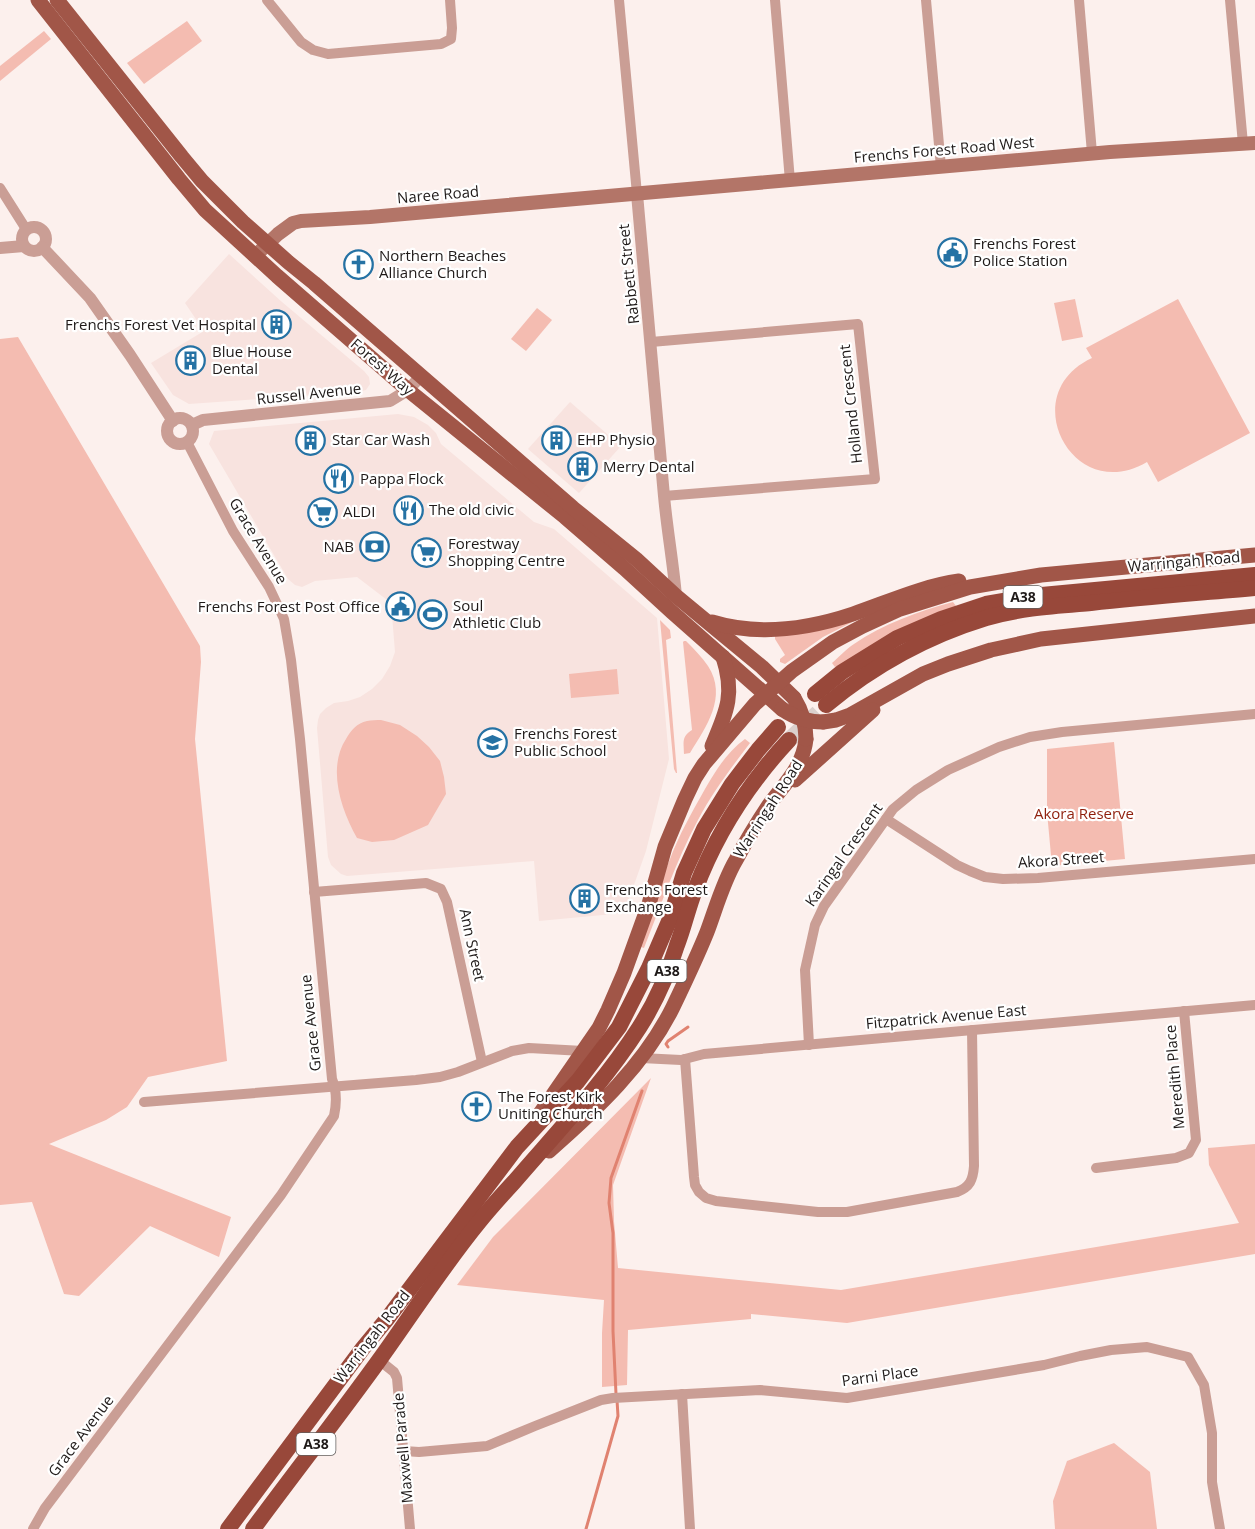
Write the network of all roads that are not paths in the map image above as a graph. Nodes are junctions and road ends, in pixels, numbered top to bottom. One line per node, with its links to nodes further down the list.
1 (38, 0): 21 (main road, Forest Way)
2 (57, 0): 17 (main road, Forest Way)
3 (267, 0): 4 (street)
4 (450, 0)
5 (619, 0): 15 (street, Rabbett Street)
6 (775, 0): 13 (street)
7 (926, 0): 12 (street)
8 (1079, 0): 11 (street)
9 (1230, 0): 10 (street)
10 (1249, 144): 11 (main road, Frenchs Forest Road West)
11 (1092, 153): 12 (main road, Frenchs Forest Road West)
12 (941, 167): 13 (main road, Frenchs Forest Road West)
13 (790, 181): 15 (main road, Frenchs Forest Road West)
14 (0, 188): 16 (street)
15 (637, 194): 17 (main road, Naree Road); 22 (street, Rabbett Street)
16 (26, 229): 18 (street); 19 (street)
17 (267, 244): 21 (main road, Naree Road); 23 (main road, Forest Way)
18 (24, 246): 19 (street); 20 (street)
19 (42, 247): 25 (street)
20 (0, 248)
21 (255, 256): 24 (main road, Forest Way)
22 (651, 342): 28 (street, Rabbett Street); 28 (street, Holland Crescent)
23 (421, 376): 24 (street, Russell Avenue); 33 (main road, Forest Way)
24 (408, 390): 26 (street, Russell Avenue); 36 (main road, Forest Way)
25 (173, 421): 26 (street); 27 (street)
26 (192, 425): 27 (street)
27 (187, 442): 46 (street, Grace Avenue)
28 (664, 496): 33 (street, Rabbett Street)
29 (1255, 555): 30 (main road, Warringah Road / A38)
30 (1041, 575): 35 (main road); 37 (main road, Warringah Road / A38)
31 (1255, 575): 32 (highway, Warringah Road / A38)
32 (1255, 588)
33 (676, 596): 35 (main road, Forest Way)
34 (1255, 616): 38 (main road, A38)
35 (706, 620): 37 (main road, Forest Way)
36 (723, 657): 39 (main road, Forest Way); 42 (main road)
37 (778, 682): 39 (main road, Warringah Road / A38); 41 (main road, Warringah Road, bridge)
38 (895, 690): 41 (main road, bridge); 43 (main road, A38)
39 (765, 694): 41 (main road, bridge); 42 (main road, Warringah Road / A38)
40 (1255, 714): 44 (street, Karingal Crescent)
41 (804, 720): 43 (main road, Warringah Road, bridge)
42 (704, 764): 51 (main road, Warringah Road / A38)
43 (774, 800): 52 (main road, Warringah Road / A38)
44 (886, 819): 45 (street, Akora Street); 50 (street, Karingal Crescent)
45 (1255, 859)
46 (314, 892): 54 (street, Ann Street); 55 (street, Grace Avenue)
47 (1255, 1005): 48 (street, Fitzpatrick Avenue East)
48 (1184, 1011): 49 (street, Fitzpatrick Avenue East); 58 (street, Meredith Place)
49 (972, 1030): 50 (street, Fitzpatrick Avenue East); 53 (street)
50 (809, 1045): 53 (street, Fitzpatrick Avenue East)
51 (583, 1051): 54 (street); 57 (main road, Warringah Road / A38)
52 (641, 1058): 53 (street, Fitzpatrick Avenue East); 59 (main road, Warringah Road / A38)
53 (683, 1060)
54 (482, 1062): 55 (street)
55 (335, 1086): 56 (street); 64 (street, Grace Avenue)
56 (144, 1102)
57 (517, 1147): 59 (highway, Warringah Road / A38); 60 (highway, Warringah Road / A38)
58 (1096, 1168)
59 (513, 1183): 61 (highway, Warringah Road / A38)
60 (363, 1348): 61 (highway, Maxwell Parade); 65 (highway, Warringah Road / A38)
61 (379, 1360): 63 (street, Maxwell Parade); 66 (highway, Warringah Road / A38)
62 (682, 1394): 63 (street, Parni Place); 68 (street); 69 (street, Parni Place)
63 (404, 1451): 67 (street, Maxwell Parade)
64 (33, 1529)
65 (228, 1529)
66 (253, 1529)
67 (410, 1529)
68 (690, 1529)
69 (1220, 1529)

